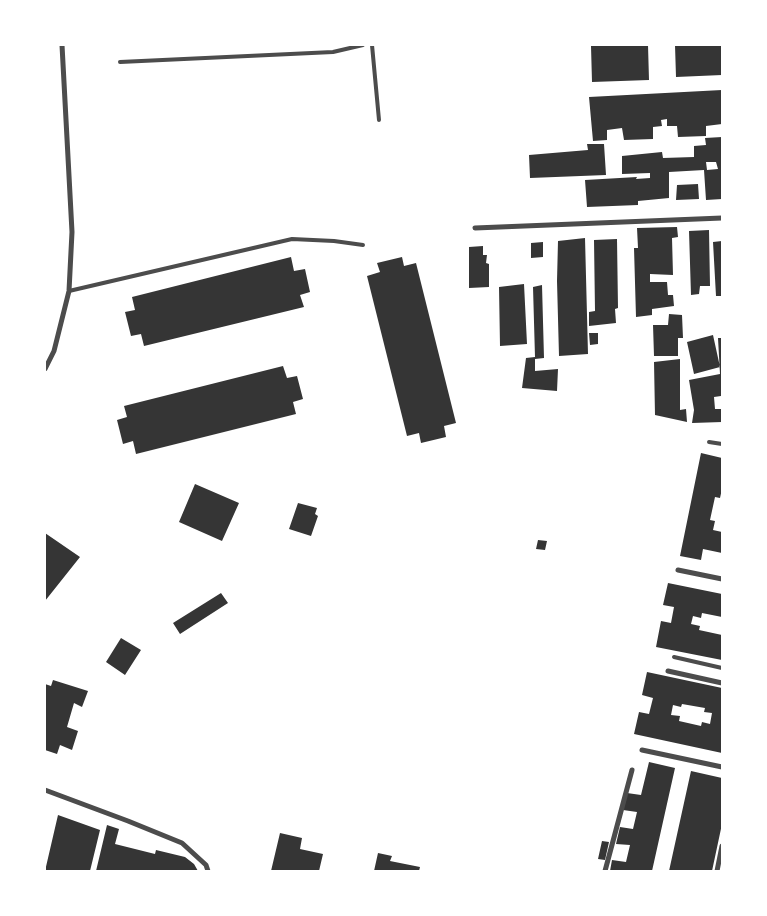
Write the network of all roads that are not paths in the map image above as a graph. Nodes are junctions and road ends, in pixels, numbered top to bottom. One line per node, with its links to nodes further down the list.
1 (62, 45): 9 (street)
2 (363, 45): 4 (lane)
3 (372, 45): 5 (lane)
4 (120, 62)
5 (379, 120)
6 (722, 218): 7 (street)
7 (475, 228)
8 (364, 246): 9 (lane)
9 (69, 291): 10 (street)
10 (45, 369)
11 (709, 442): 12 (lane)
12 (722, 444)
13 (678, 570): 14 (street)
14 (722, 579)
15 (674, 657): 16 (lane)
16 (722, 668)
17 (668, 671): 18 (street)
18 (722, 684)
19 (642, 750): 20 (street)
20 (722, 767)
21 (632, 770): 25 (street)
22 (45, 790): 24 (street)
23 (722, 846): 26 (street)
24 (208, 871)
25 (605, 871)
26 (717, 871)

